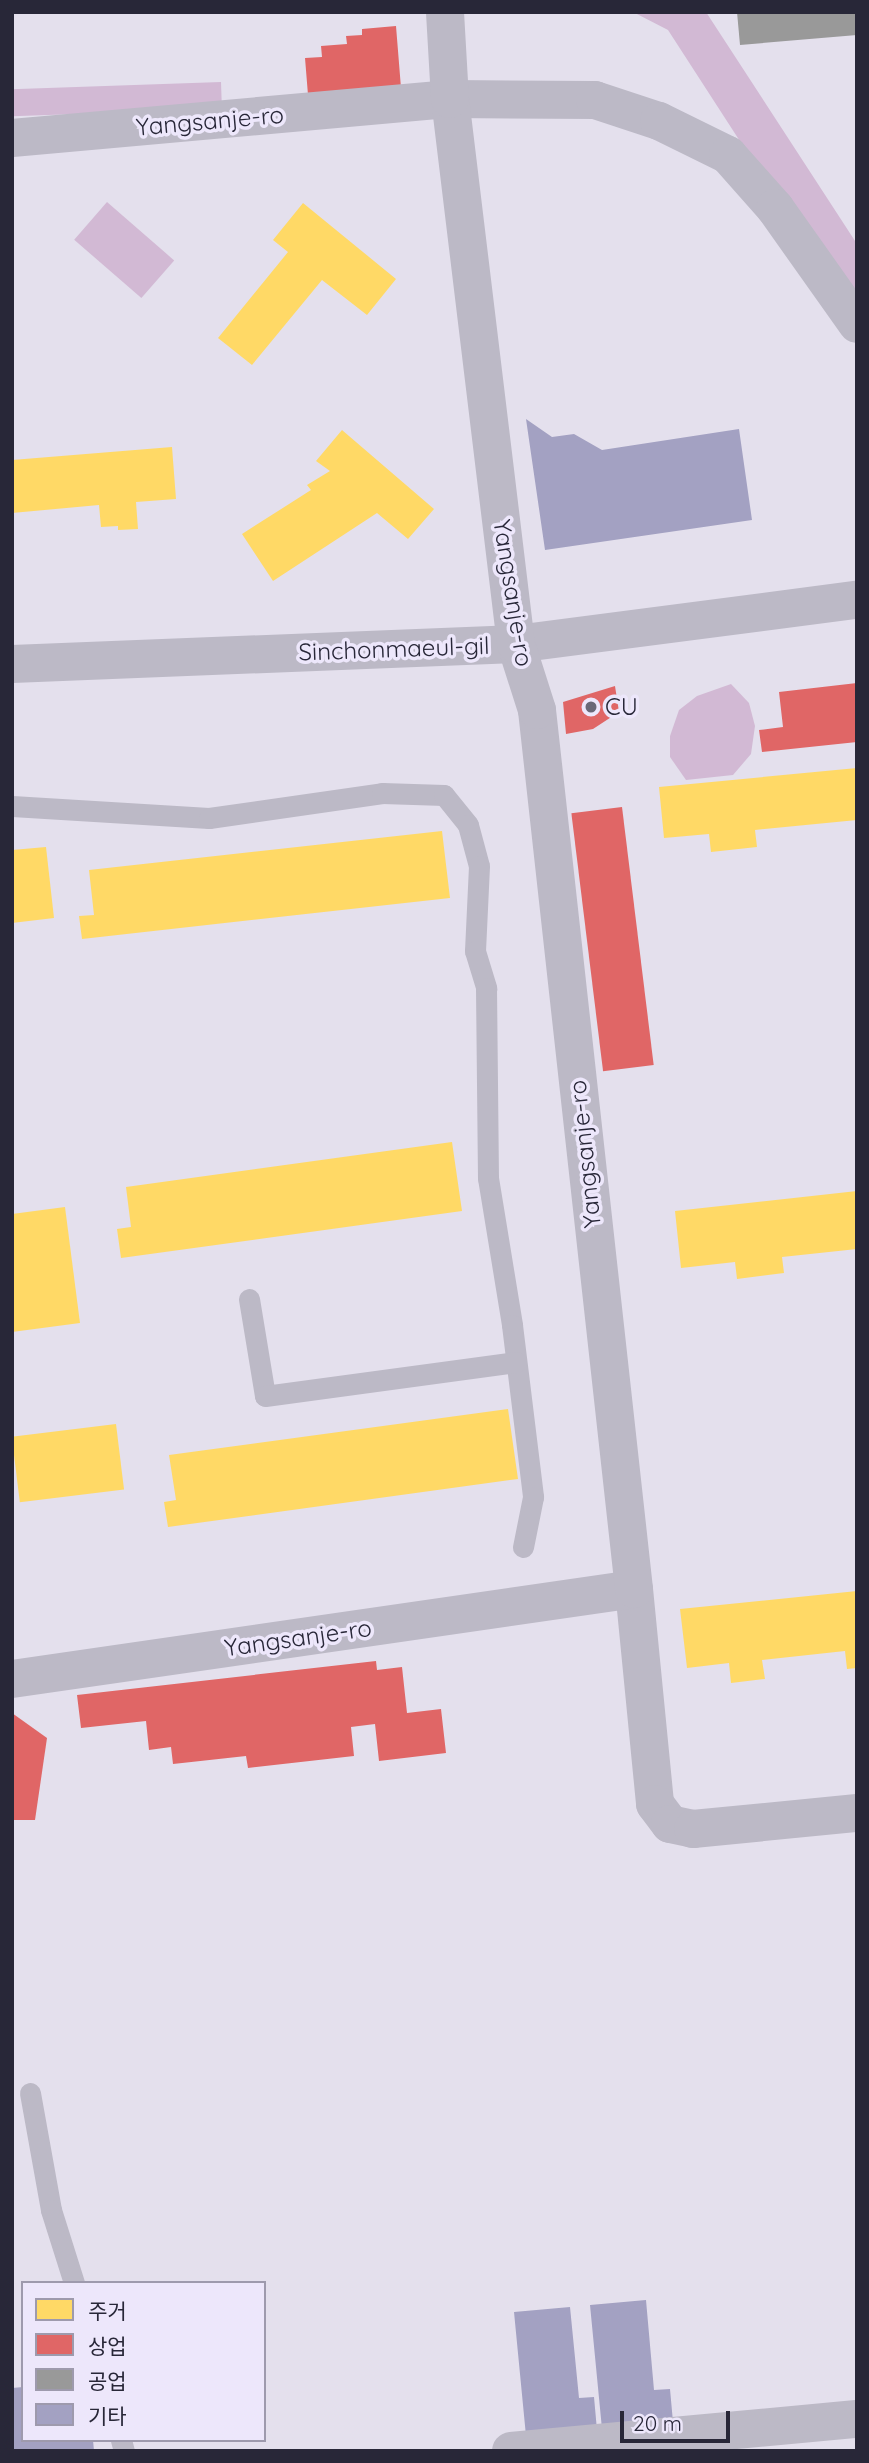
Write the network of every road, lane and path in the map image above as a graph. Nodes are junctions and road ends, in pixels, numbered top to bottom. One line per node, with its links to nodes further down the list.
1 (445, 12): 2 (street, Yangsanje-ro)
2 (450, 99): 3 (street, Yangsanje-ro); 4 (street); 6 (street, Yangsanje-ro)
3 (12, 138)
4 (857, 324)
5 (857, 600): 6 (street, Sinchonmaeul-gil)
6 (516, 644): 7 (street, Sinchonmaeul-gil); 12 (street, Yangsanje-ro)
7 (12, 664)
8 (12, 806): 10 (lane)
9 (249, 1299): 10 (lane)
10 (516, 1362): 11 (lane)
11 (523, 1546)
12 (634, 1589): 13 (street, Yangsanje-ro); 14 (street)
13 (12, 1679)
14 (857, 1813)
15 (30, 2093): 16 (lane)
16 (73, 2281)
17 (857, 2420): 18 (street)
18 (751, 2440): 19 (street)
19 (511, 2451)

